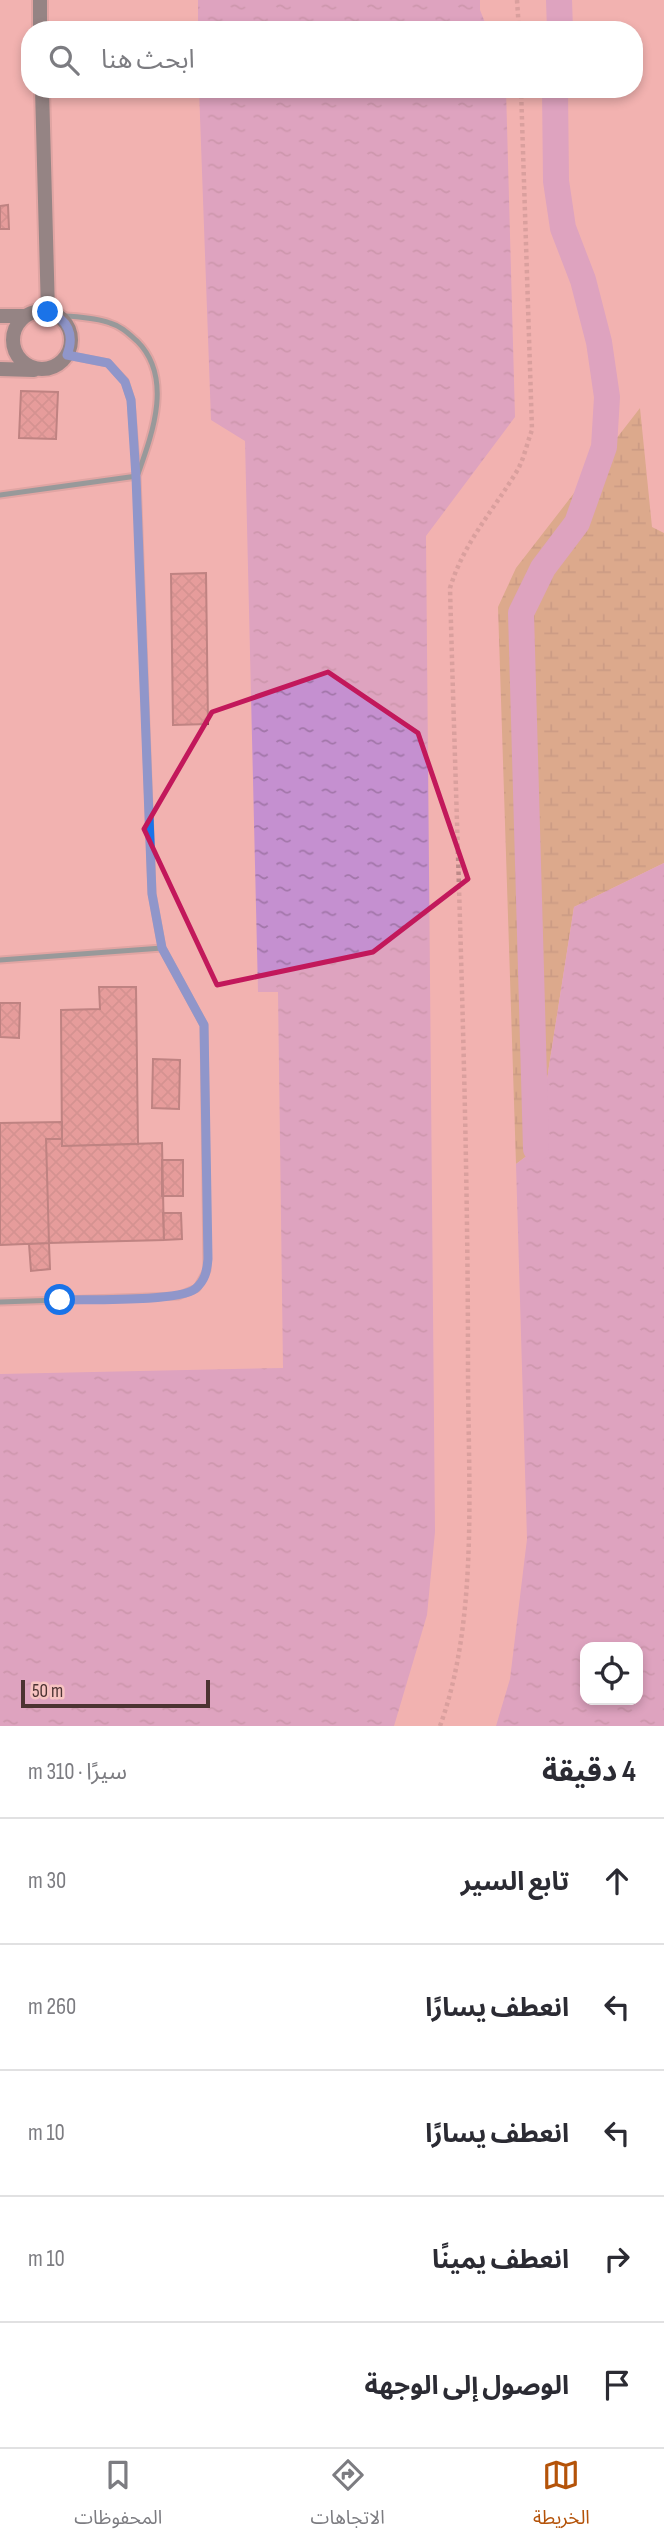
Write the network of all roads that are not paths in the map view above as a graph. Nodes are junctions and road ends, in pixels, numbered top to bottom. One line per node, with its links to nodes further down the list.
1 (40, 0): 2 (street)
2 (40, 21)
3 (42, 98): 4 (street)
4 (52, 313): 6 (street); 7 (street); 10 (lane)
5 (0, 316): 6 (street)
6 (25, 316): 9 (street)
7 (67, 355): 9 (street); 10 (lane)
8 (0, 369): 9 (street)
9 (42, 370)
10 (136, 477): 11 (lane); 12 (lane)
11 (0, 495)
12 (162, 948): 13 (lane); 14 (lane)
13 (0, 960)
14 (0, 1302)

